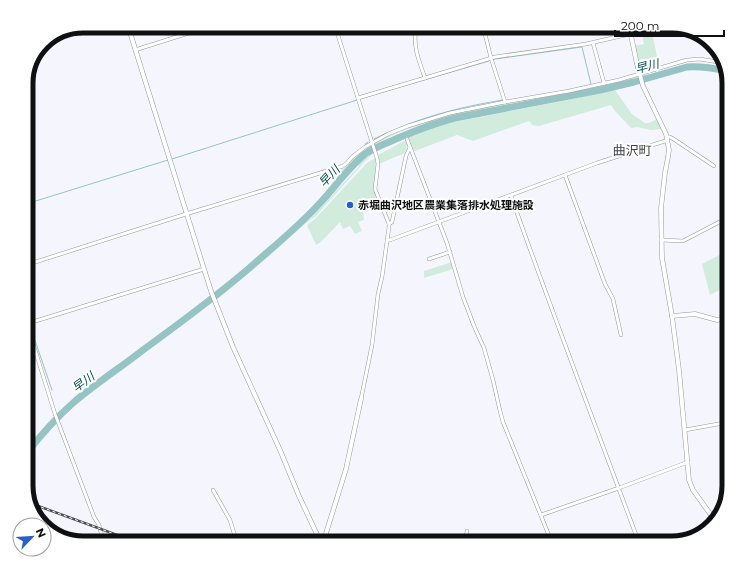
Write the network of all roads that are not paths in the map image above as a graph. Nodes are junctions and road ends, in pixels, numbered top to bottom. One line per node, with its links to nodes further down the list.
1 (130, 33): 8 (street)
2 (189, 33): 8 (street)
3 (337, 33): 14 (street)
4 (415, 33): 12 (street)
5 (485, 33): 9 (street)
6 (630, 34): 7 (street); 11 (street)
7 (593, 43): 9 (street); 13 (street)
8 (135, 50): 23 (street)
9 (492, 58): 12 (street); 15 (street)
10 (717, 62): 11 (street)
11 (640, 74): 13 (street); 17 (street)
12 (425, 78): 14 (street)
13 (604, 83): 15 (street)
14 (358, 98): 18 (street)
15 (505, 102): 18 (street)
16 (407, 139): 19 (street)
17 (667, 139): 20 (street); 21 (street); 28 (street)
18 (372, 143): 23 (street); 26 (street)
19 (410, 147): 25 (street); 26 (street)
20 (714, 166)
21 (565, 176): 22 (street); 36 (street)
22 (511, 196): 25 (street); 42 (street)
23 (186, 214): 31 (street); 32 (street)
24 (722, 221): 28 (street)
25 (439, 222): 27 (street); 29 (street)
26 (389, 224): 27 (street)
27 (387, 240): 38 (street)
28 (661, 240): 33 (street)
29 (450, 252): 30 (street); 44 (street)
30 (429, 259)
31 (33, 263)
32 (204, 269): 35 (street); 49 (street)
33 (672, 316): 34 (street); 40 (street)
34 (722, 318)
35 (33, 321)
36 (621, 335)
37 (33, 345): 47 (street)
38 (361, 399): 50 (street)
39 (722, 423): 40 (street)
40 (685, 430): 41 (street)
41 (688, 462): 42 (street); 45 (street)
42 (619, 488): 44 (street); 53 (street)
43 (213, 490): 48 (street)
44 (541, 515): 52 (street)
45 (712, 516)
46 (467, 531): 51 (street)
47 (102, 536)
48 (236, 536)
49 (319, 536)
50 (324, 536)
51 (466, 536)
52 (549, 536)
53 (636, 536)

